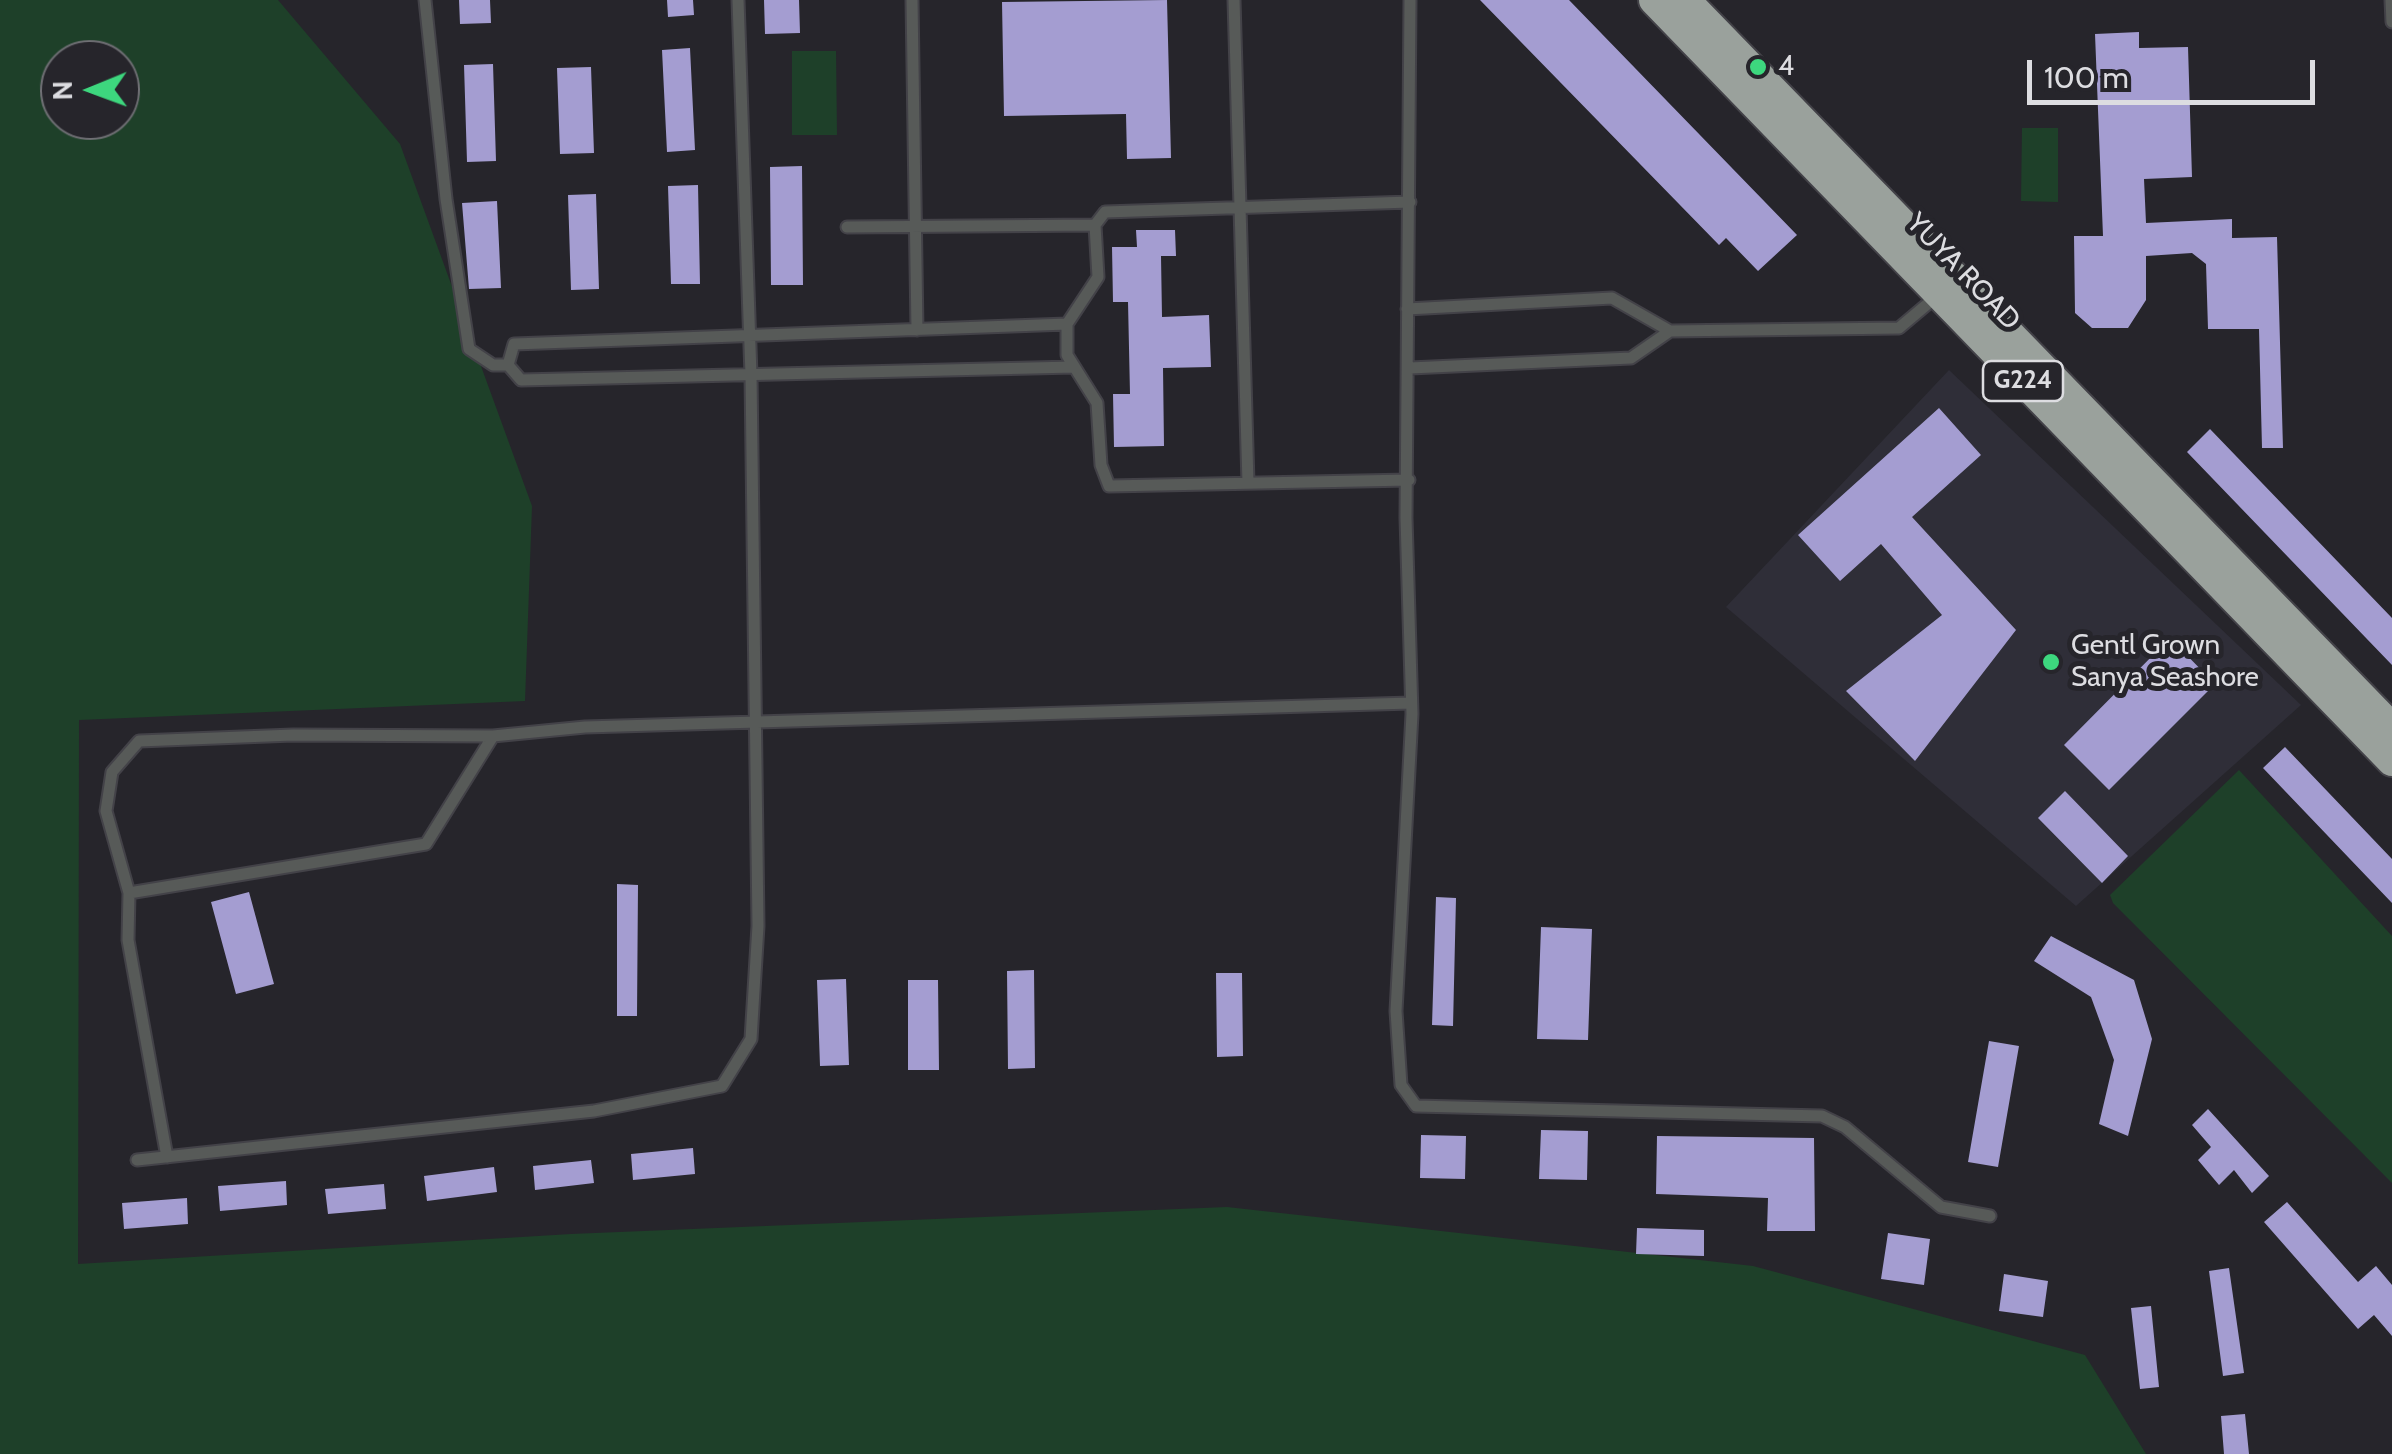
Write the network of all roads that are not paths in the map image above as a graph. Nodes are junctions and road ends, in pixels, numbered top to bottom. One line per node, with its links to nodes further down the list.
1 (426, 0): 21 (lane)
2 (738, 0): 20 (lane)
3 (912, 0): 13 (lane)
4 (1234, 0): 11 (lane)
5 (1410, 0): 10 (lane)
6 (1654, 0): 15 (highway, YUYA ROAD / G224)
7 (1686, 0): 29 (highway, YUYA ROAD / G224)
8 (2391, 0): 9 (lane)
9 (2392, 22)
10 (1410, 202): 11 (lane); 16 (lane)
11 (1240, 207): 12 (lane); 26 (lane)
12 (1094, 224): 13 (lane); 17 (lane)
13 (915, 226): 14 (lane); 18 (lane)
14 (848, 227)
15 (1939, 294): 19 (lane); 31 (highway, YUYA ROAD / G224)
16 (1407, 309): 19 (lane); 23 (lane)
17 (1067, 324): 18 (lane); 22 (lane)
18 (916, 330): 20 (lane)
19 (1670, 331): 23 (lane)
20 (748, 336): 21 (lane); 24 (lane)
21 (508, 365): 24 (lane)
22 (1074, 367): 24 (lane); 26 (lane)
23 (1410, 368): 25 (lane)
24 (751, 375): 28 (lane)
25 (1409, 480): 26 (lane); 27 (lane)
26 (1248, 483)
27 (1411, 703): 28 (lane); 35 (lane)
28 (754, 722): 30 (lane); 33 (lane)
29 (2392, 728)
30 (493, 736): 32 (lane); 32 (lane)
31 (2392, 761)
32 (129, 893): 33 (lane)
33 (167, 1157): 34 (lane)
34 (137, 1160)
35 (1990, 1216)

